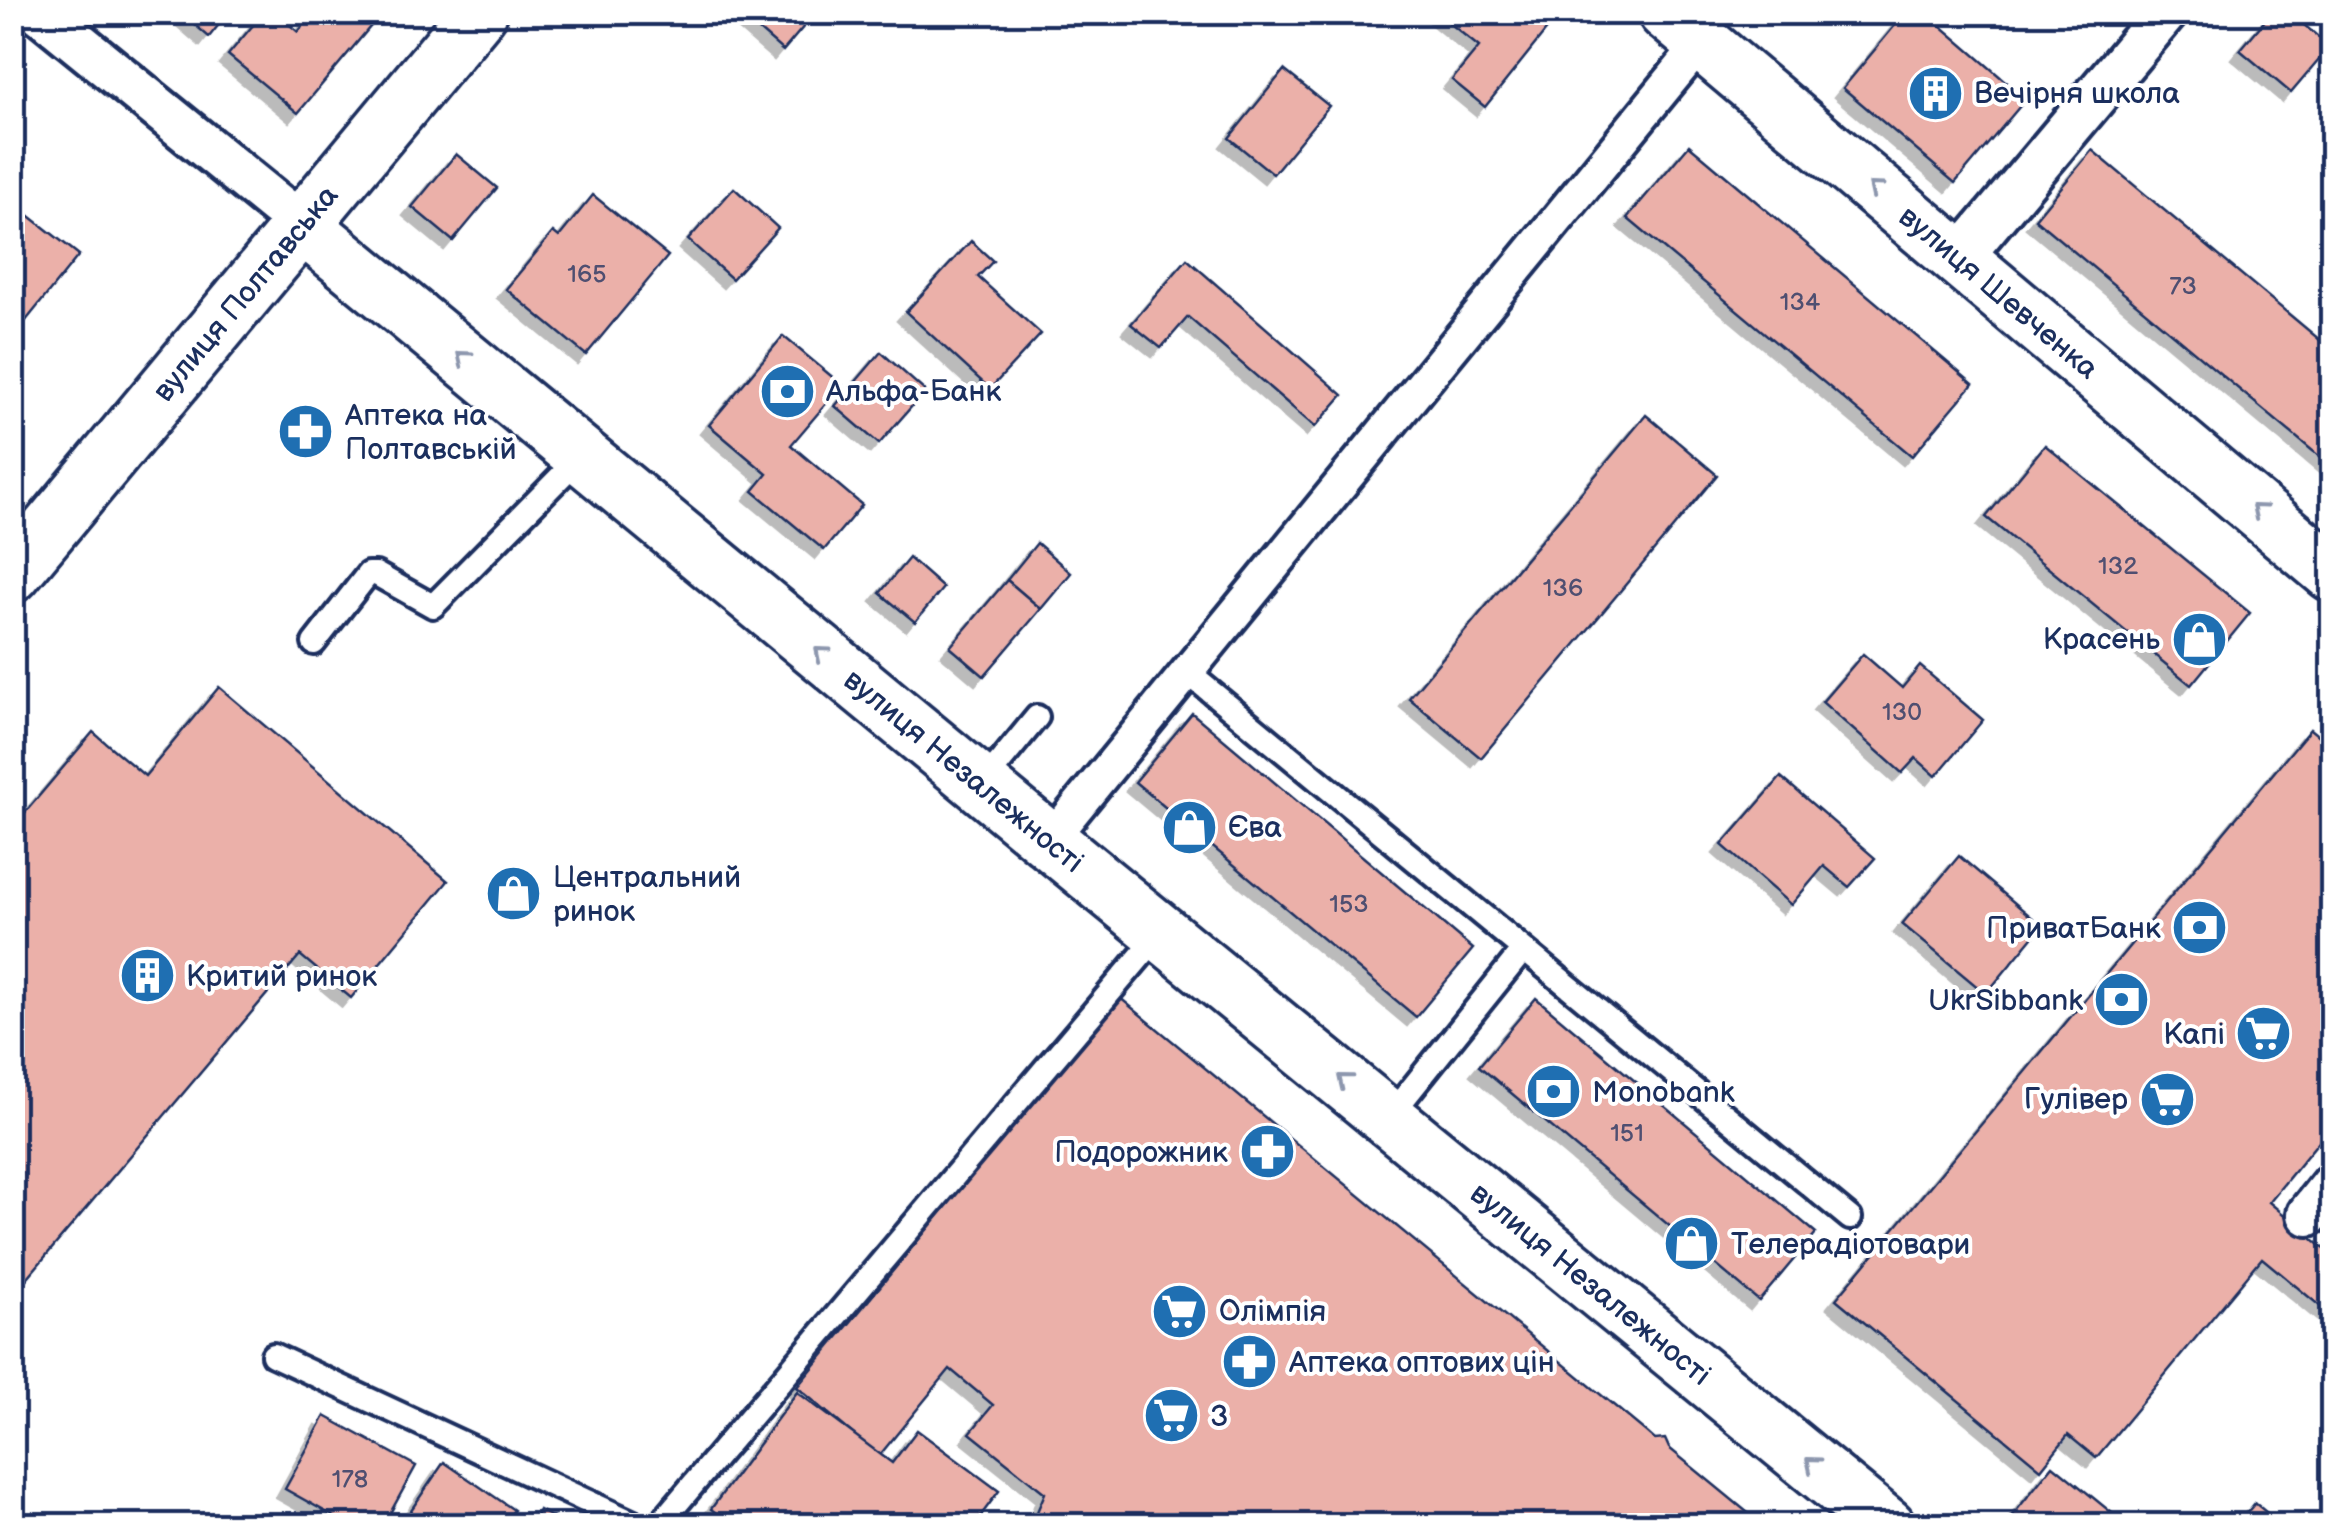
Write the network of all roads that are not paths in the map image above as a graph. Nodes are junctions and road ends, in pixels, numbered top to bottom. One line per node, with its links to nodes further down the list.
1 (40, 12): 5 (street, вулиця Незалежності)
2 (479, 12): 5 (street, вулиця Полтавська)
3 (2166, 12): 6 (street)
4 (1684, 27): 6 (street, вулиця Шевченка, one-way to 4); 11 (street)
5 (302, 225): 7 (street, вулиця Незалежності, one-way to 5); 9 (street, вулиця Полтавська)
6 (1959, 259): 8 (street, вулиця Шевченка, one-way to 6)
7 (582, 455): 10 (lane); 13 (street, вулиця Незалежності, one-way to 7)
8 (2332, 572)
9 (12, 574)
10 (314, 643)
11 (1188, 672): 14 (street); 16 (lane)
12 (1037, 716): 13 (lane)
13 (981, 785): 14 (street, вулиця Незалежності)
14 (1049, 842): 15 (street, вулиця Незалежності)
15 (1161, 932): 17 (street, вулиця Незалежності, one-way to 15); 21 (lane)
16 (1524, 950): 17 (lane); 18 (lane)
17 (1389, 1117): 22 (street, вулиця Незалежності, one-way to 17)
18 (1850, 1218)
19 (273, 1354): 20 (lane)
20 (640, 1526)
21 (658, 1526)
22 (1887, 1526)

